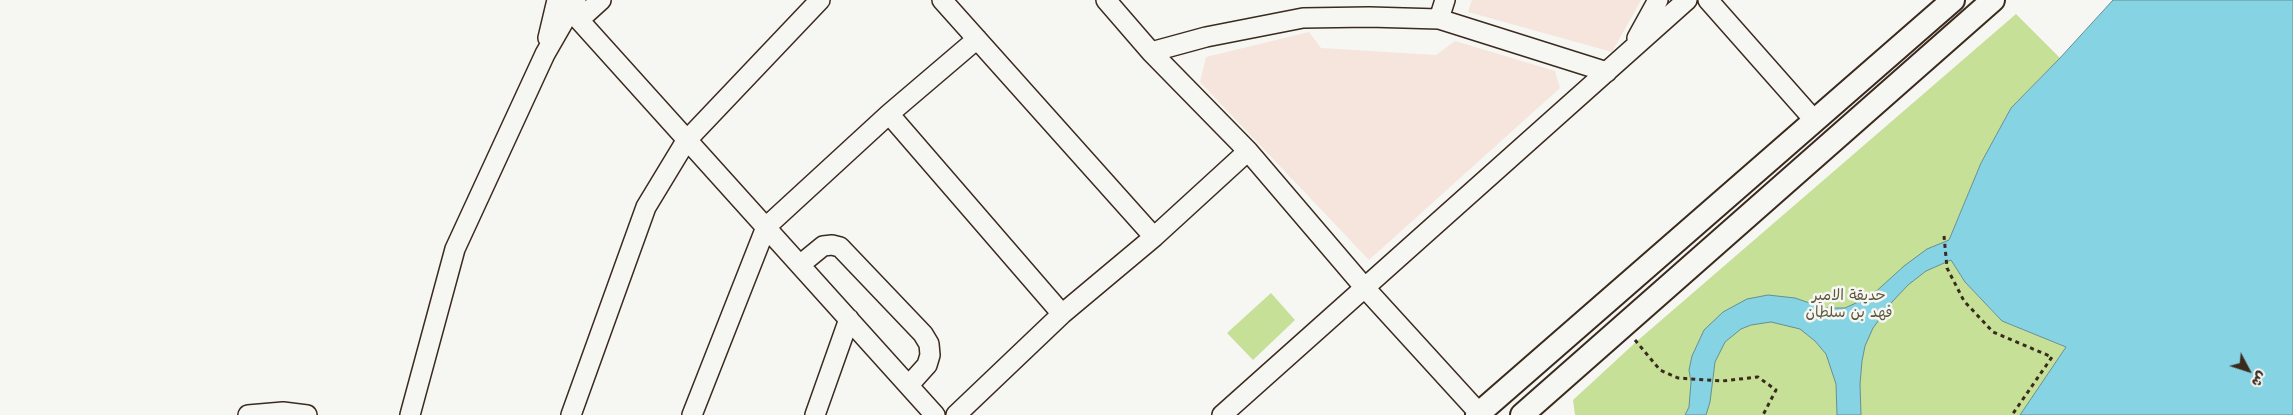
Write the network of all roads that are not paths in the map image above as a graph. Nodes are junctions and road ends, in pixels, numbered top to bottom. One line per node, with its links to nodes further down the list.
1 (601, 0): 11 (street)
2 (820, 0): 19 (street)
3 (942, 0): 13 (street)
4 (1106, 0): 15 (street)
5 (1446, 0): 12 (street)
6 (1658, 0): 14 (street)
7 (1686, 0): 14 (street)
8 (1708, 0): 18 (street)
9 (1953, 0): 18 (street)
10 (1993, 0): 38 (street)
11 (570, 8): 19 (street); 31 (street)
12 (1439, 19): 15 (street); 16 (street)
13 (977, 40): 17 (street); 22 (street)
14 (1631, 50): 16 (street)
15 (1151, 52): 20 (street)
16 (1607, 72): 24 (street)
17 (889, 114): 21 (street); 25 (street)
18 (1815, 121): 28 (street)
19 (686, 141): 21 (street); 32 (street)
20 (1248, 151): 22 (street); 24 (street)
21 (766, 228): 23 (street); 33 (street)
22 (1154, 237): 25 (street)
23 (800, 264): 26 (street); 27 (street)
24 (1365, 288): 28 (street); 37 (street)
25 (1062, 314): 36 (street)
26 (849, 319): 27 (street); 34 (street)
27 (909, 385): 35 (street)
28 (1478, 414)
29 (248, 415): 30 (street)
30 (307, 415)
31 (410, 415)
32 (570, 415)
33 (692, 415)
34 (815, 415)
35 (935, 415)
36 (956, 415)
37 (1222, 415)
38 (1522, 415)

